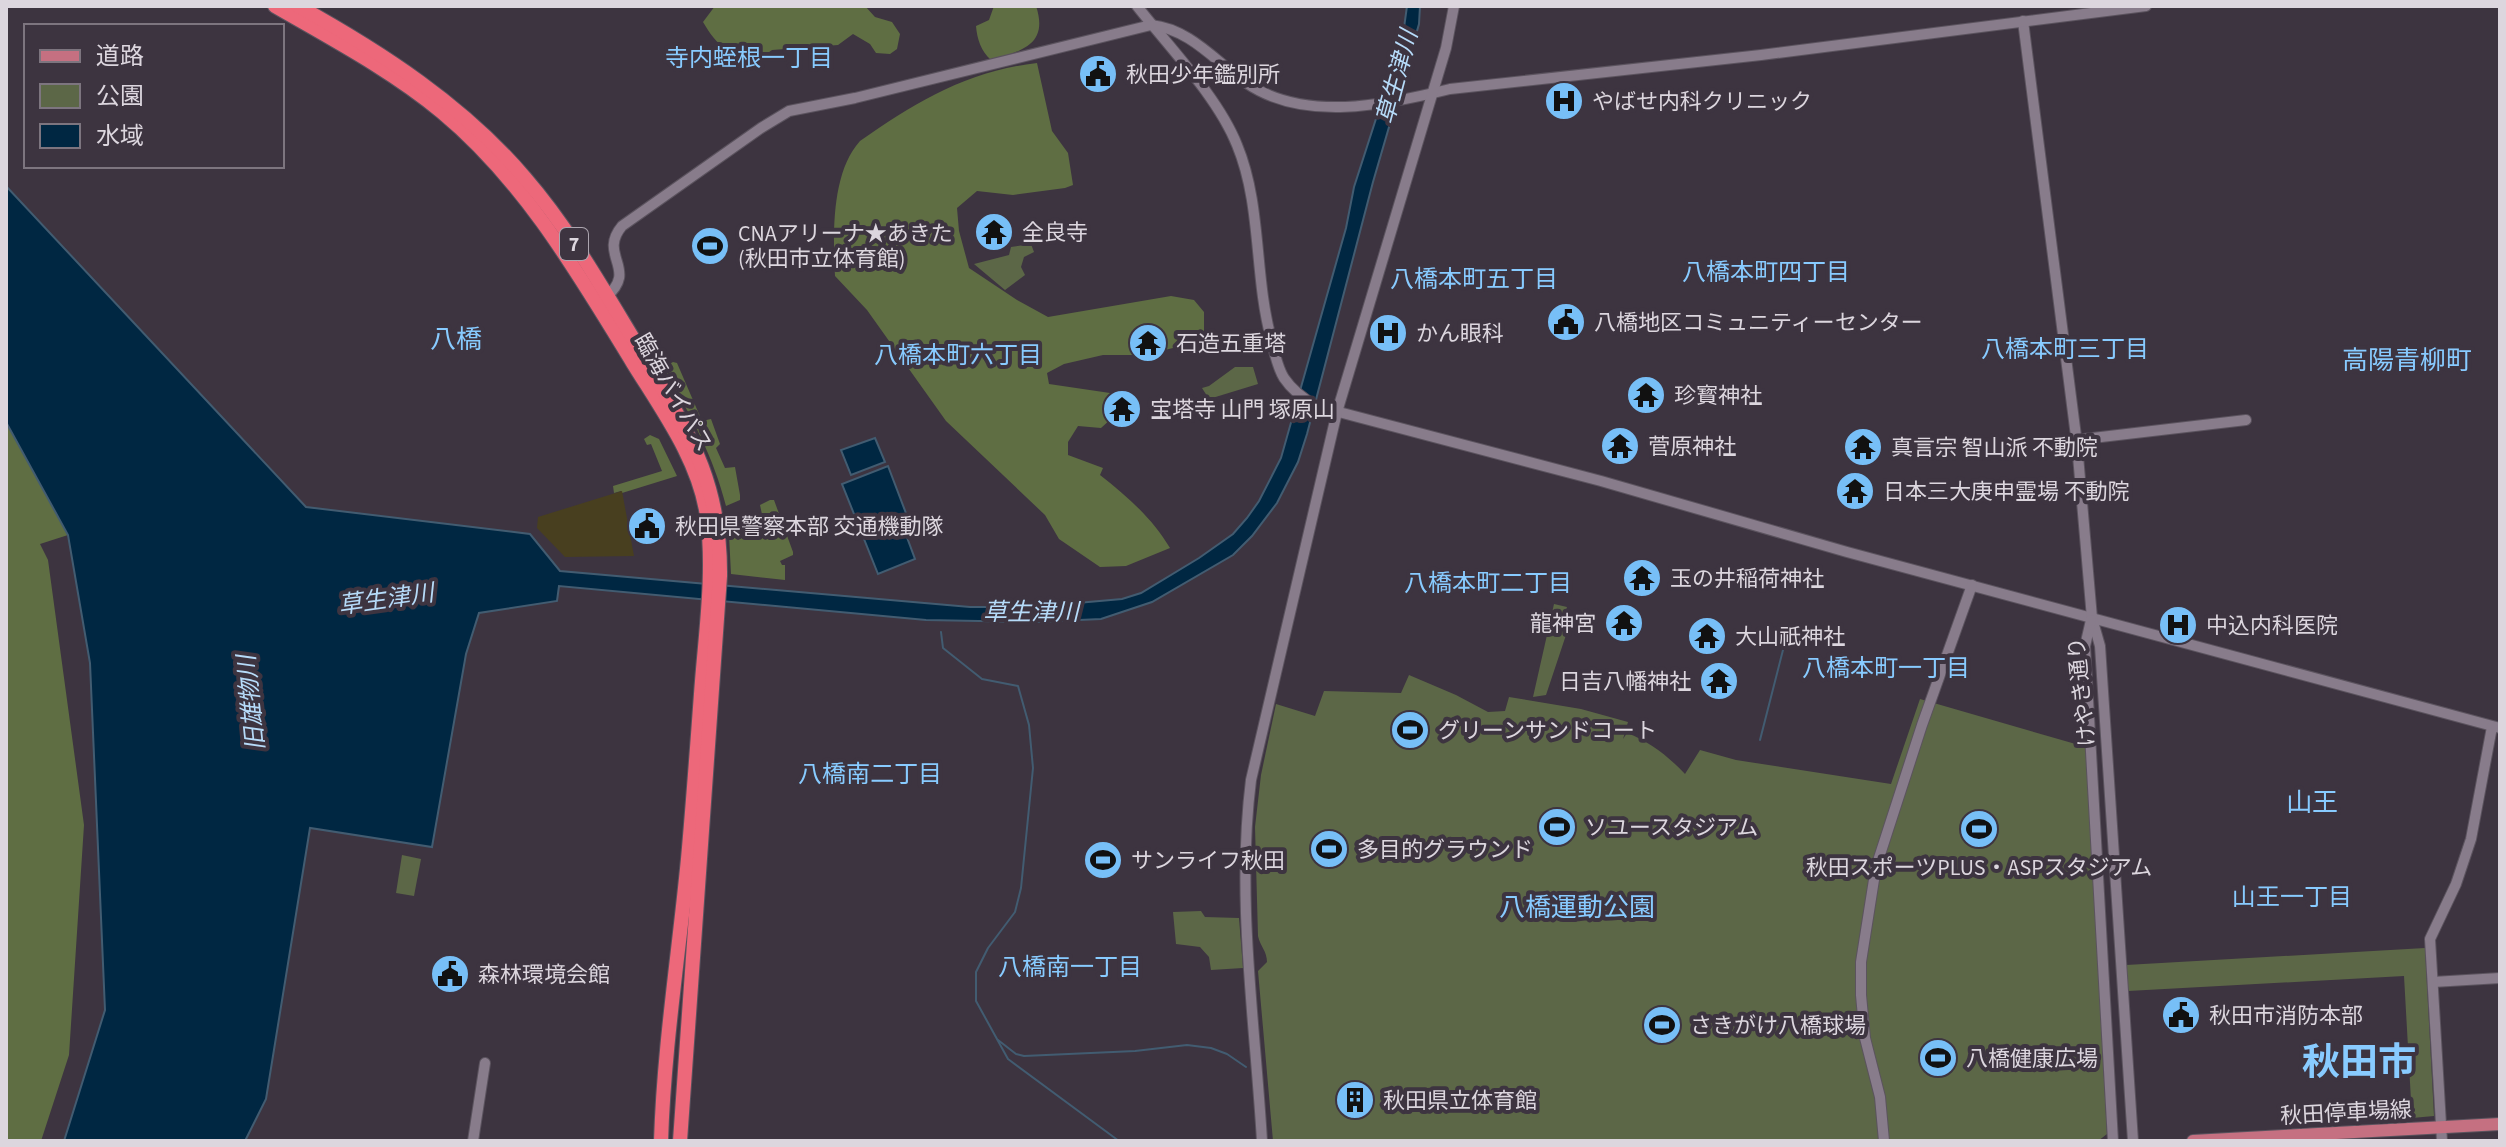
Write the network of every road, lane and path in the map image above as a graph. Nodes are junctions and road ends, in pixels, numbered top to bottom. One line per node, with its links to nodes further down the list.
1 (275, 6): 9 (highway, 臨海バイパス / 7)
2 (298, 6): 9 (highway, 臨海バイパス / 7)
3 (1137, 6): 7 (street)
4 (1454, 6): 8 (street)
5 (2146, 6): 6 (street)
6 (2023, 21): 8 (street); 12 (street)
7 (1151, 25): 8 (street); 9 (street); 10 (street)
8 (1432, 93): 10 (street)
9 (602, 300): 14 (highway, 臨海バイパス / 7)
10 (1332, 411): 13 (street); 25 (street)
11 (2246, 420): 12 (street)
12 (2077, 444): 15 (street)
13 (1972, 585): 15 (street); 26 (street)
14 (713, 607): 23 (highway, 臨海バイパス / 7); 24 (highway, 臨海バイパス / 7)
15 (2092, 618): 16 (street); 27 (street, けやき通り); 28 (street, けやき通り)
16 (2496, 727): 18 (street)
17 (2500, 978): 18 (street)
18 (2433, 982): 21 (street)
19 (485, 1063): 22 (street)
20 (2500, 1124): 21 (main road, 秋田停車場線)
21 (2441, 1127): 29 (main road, 秋田停車場線); 30 (street)
22 (473, 1141)
23 (661, 1141)
24 (680, 1141)
25 (1262, 1141)
26 (1884, 1141)
27 (2113, 1141)
28 (2133, 1141)
29 (2193, 1141)
30 (2442, 1141)

